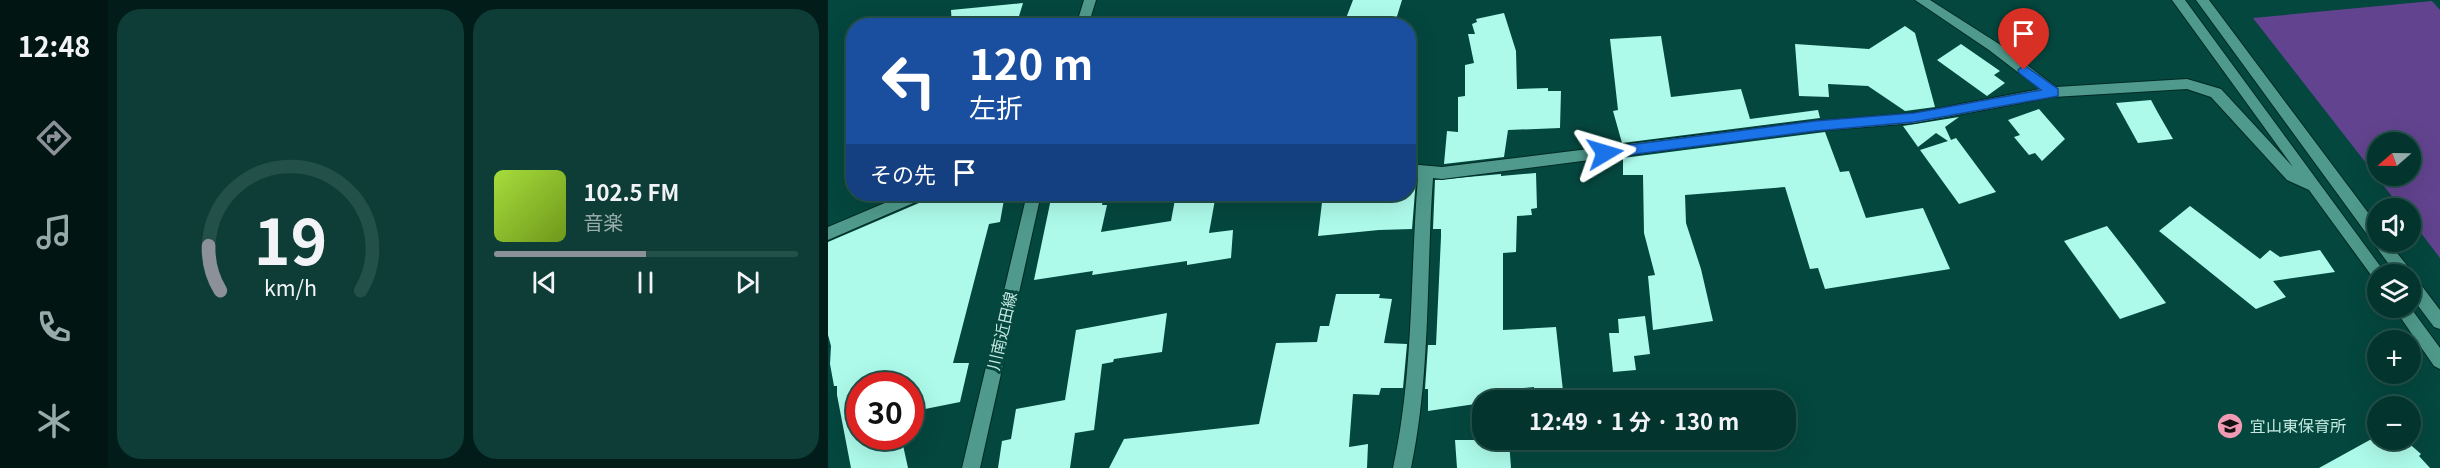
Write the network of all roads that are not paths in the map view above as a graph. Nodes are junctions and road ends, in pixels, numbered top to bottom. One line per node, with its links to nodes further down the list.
1 (1090, 0): 5 (street)
2 (1921, 0): 6 (street)
3 (2178, 0): 9 (street)
4 (2202, 0): 12 (street)
5 (1084, 18)
6 (2053, 92): 8 (street); 9 (street)
7 (1416, 171): 8 (street)
8 (1426, 172): 22 (street)
9 (2315, 186): 15 (street)
10 (904, 201): 13 (street)
11 (1032, 201): 21 (street, 川南近田線)
12 (2367, 223)
13 (828, 234)
14 (2388, 252): 16 (street)
15 (2372, 264)
16 (2397, 264)
17 (2421, 297): 19 (street)
18 (2409, 318): 20 (street)
19 (2440, 322)
20 (2440, 361)
21 (971, 468)
22 (1402, 468)

